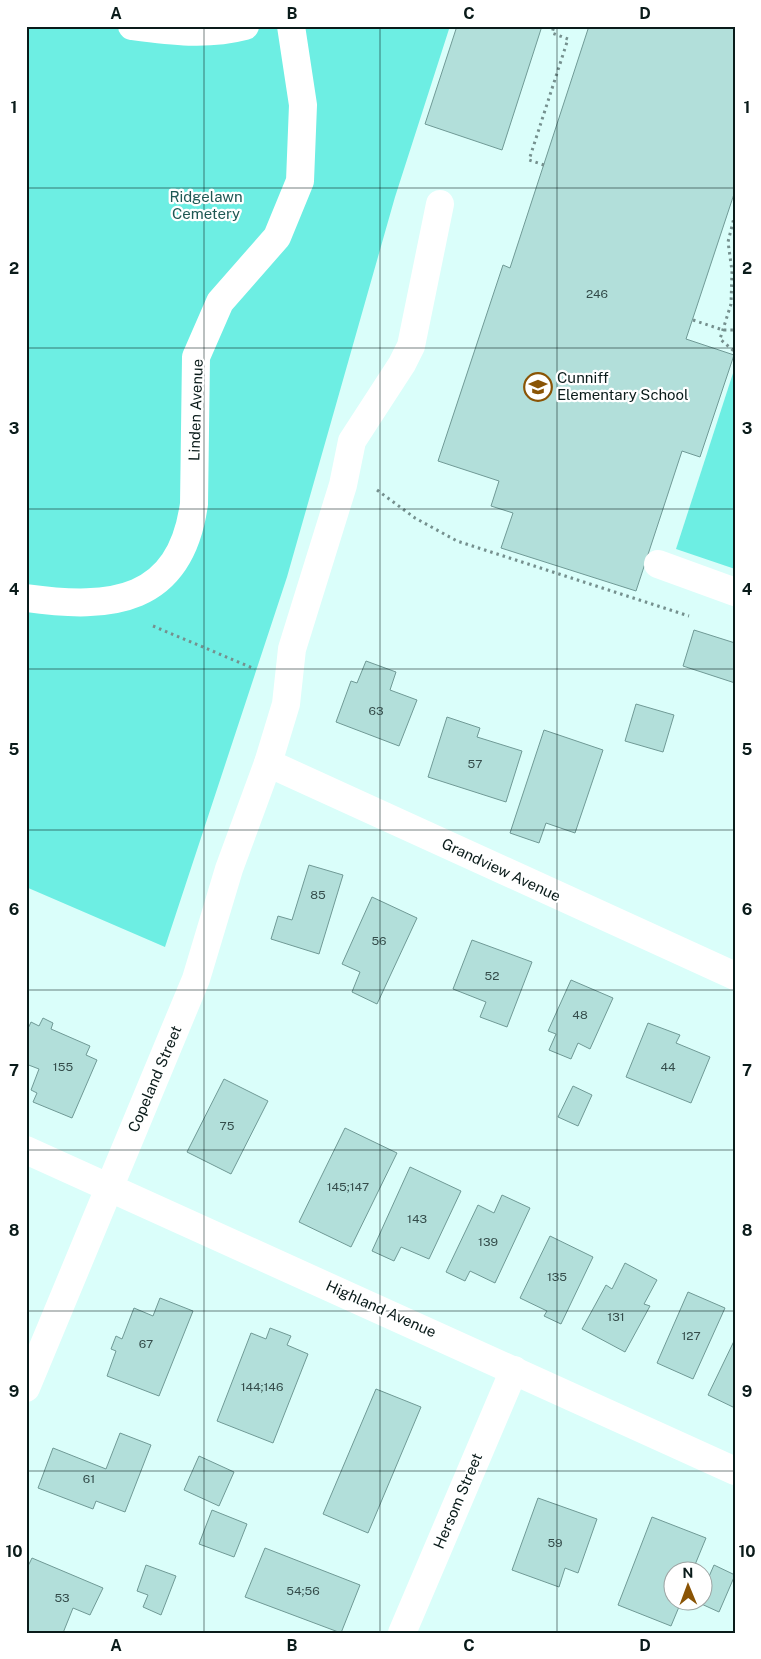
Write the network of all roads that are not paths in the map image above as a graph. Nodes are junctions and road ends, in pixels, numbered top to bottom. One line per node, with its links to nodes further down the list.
1 (132, 26): 2 (street)
2 (246, 26)
3 (291, 26): 7 (street, Linden Avenue)
4 (440, 204): 8 (street, Copeland Street)
5 (658, 564): 6 (street)
6 (735, 592)
7 (26, 598)
8 (268, 763): 9 (street, Grandview Avenue); 11 (street, Copeland Street)
9 (735, 976)
10 (26, 1150): 11 (street, Highland Avenue)
11 (109, 1186): 12 (street, Highland Avenue); 13 (street, Copeland Street)
12 (514, 1370): 14 (street, Highland Avenue); 15 (street, Hersom Street)
13 (26, 1388)
14 (735, 1471)
15 (402, 1633)

